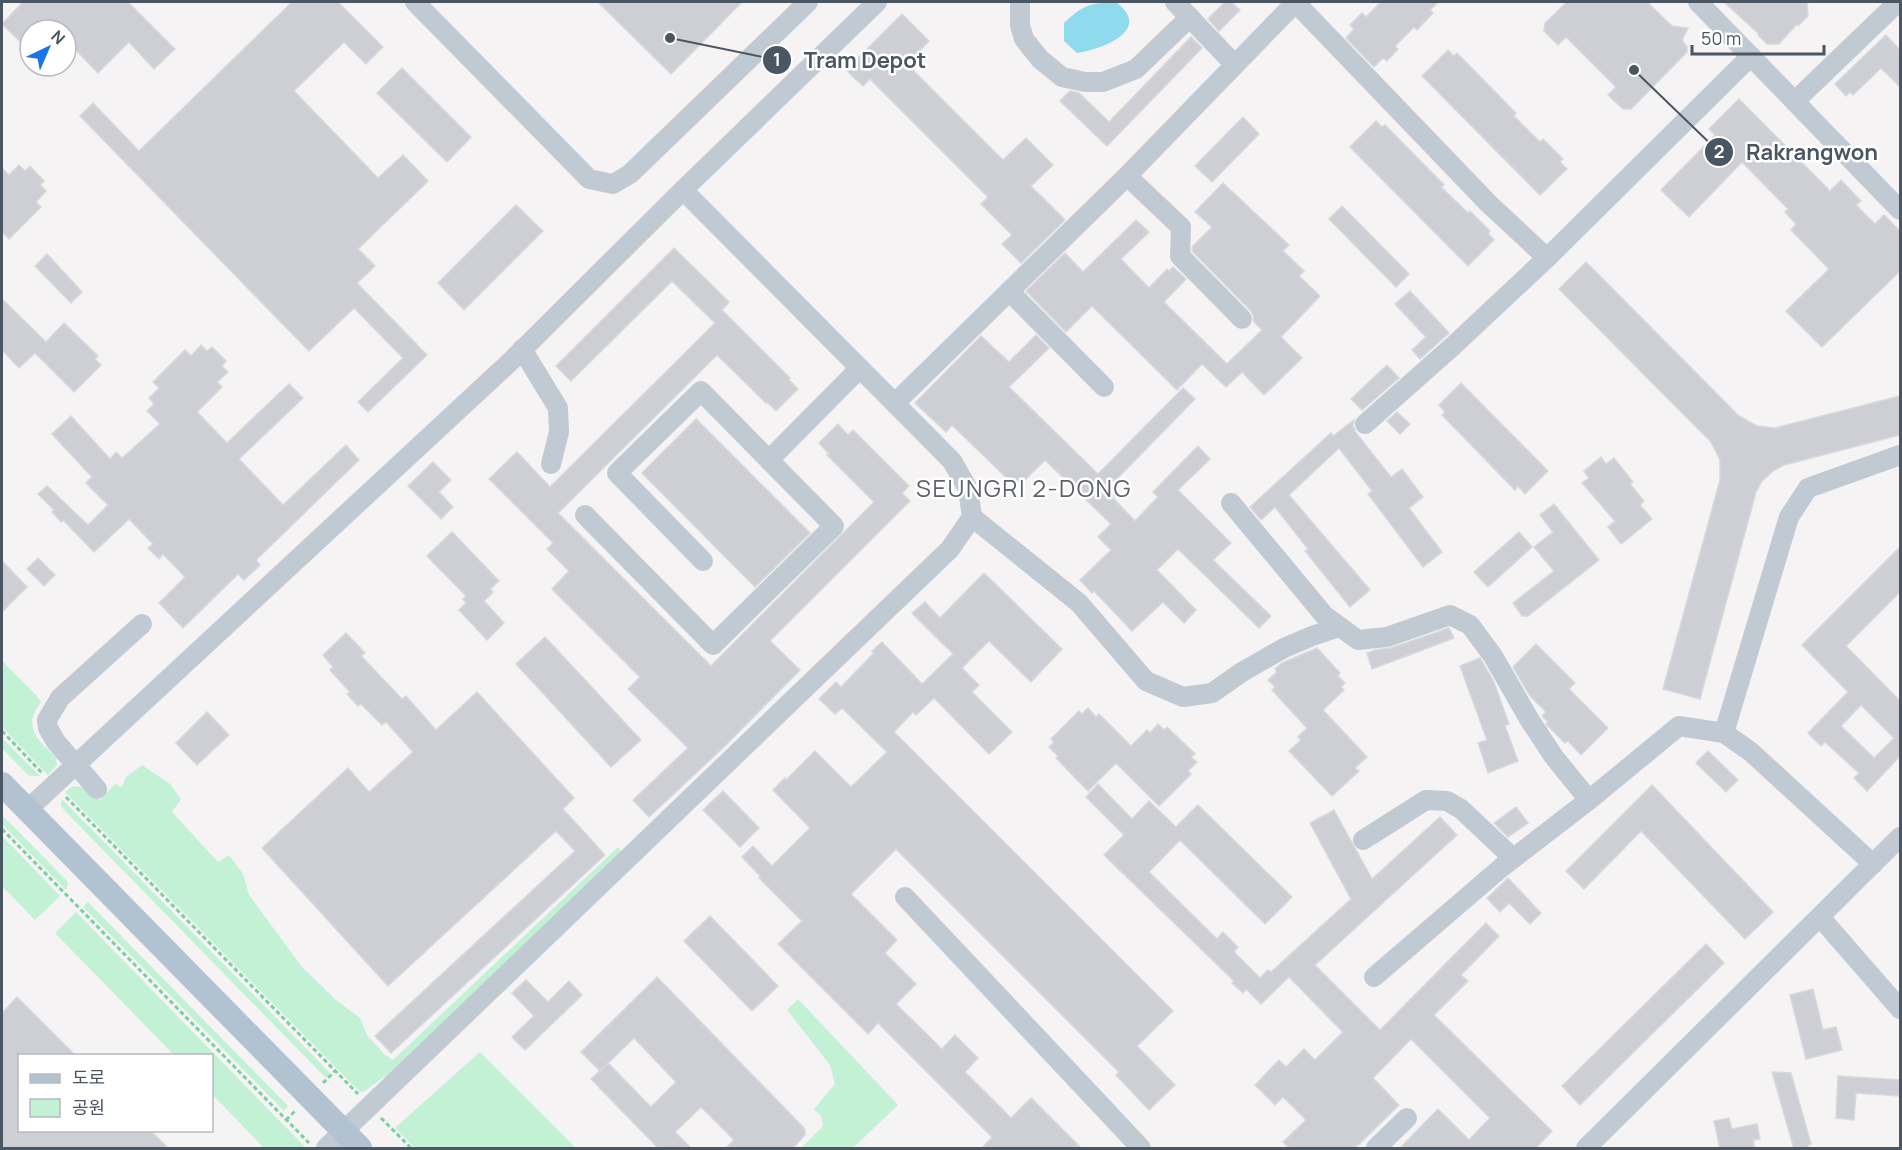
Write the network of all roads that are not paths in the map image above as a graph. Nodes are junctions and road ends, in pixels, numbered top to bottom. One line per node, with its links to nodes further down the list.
1 (415, 2): 2 (street)
2 (808, 2)
3 (877, 2): 14 (street)
4 (1020, 2): 9 (street)
5 (1175, 2): 9 (street)
6 (1295, 2): 11 (street); 16 (street)
7 (1698, 2): 10 (street)
8 (1898, 2): 12 (street)
9 (1190, 18): 11 (street)
10 (1751, 56): 12 (street); 16 (street)
11 (1235, 65): 13 (street)
12 (1795, 101): 15 (street)
13 (1127, 176): 17 (street); 18 (street)
14 (682, 190): 19 (street); 20 (street)
15 (1900, 210)
16 (1546, 258): 23 (street)
17 (1009, 291): 21 (street); 22 (street)
18 (1242, 319)
19 (522, 349): 26 (street); 34 (street)
20 (860, 368): 22 (street); 25 (street)
21 (1104, 387)
22 (895, 403): 29 (street)
23 (1365, 424)
24 (1900, 455): 33 (street)
25 (769, 460): 28 (street); 30 (street)
26 (551, 464)
27 (1232, 502): 32 (street)
28 (585, 514)
29 (972, 517): 32 (street); 48 (street)
30 (703, 561)
31 (142, 624): 34 (street)
32 (1339, 627): 37 (street)
33 (1724, 733): 37 (street); 42 (street)
34 (75, 765): 36 (street); 38 (street)
35 (2, 784): 38 (main road)
36 (97, 789)
37 (1589, 800): 41 (street)
38 (27, 810): 48 (main road)
39 (1900, 837): 42 (street)
40 (1363, 840): 41 (street)
41 (1508, 863): 45 (street)
42 (1873, 864): 44 (street)
43 (905, 897): 49 (street)
44 (1820, 917): 46 (street); 52 (street)
45 (1374, 977)
46 (1900, 1009)
47 (1407, 1118): 51 (street)
48 (352, 1141): 50 (street)
49 (1137, 1147)
50 (326, 1149)
51 (1376, 1149)
52 (1586, 1149)

